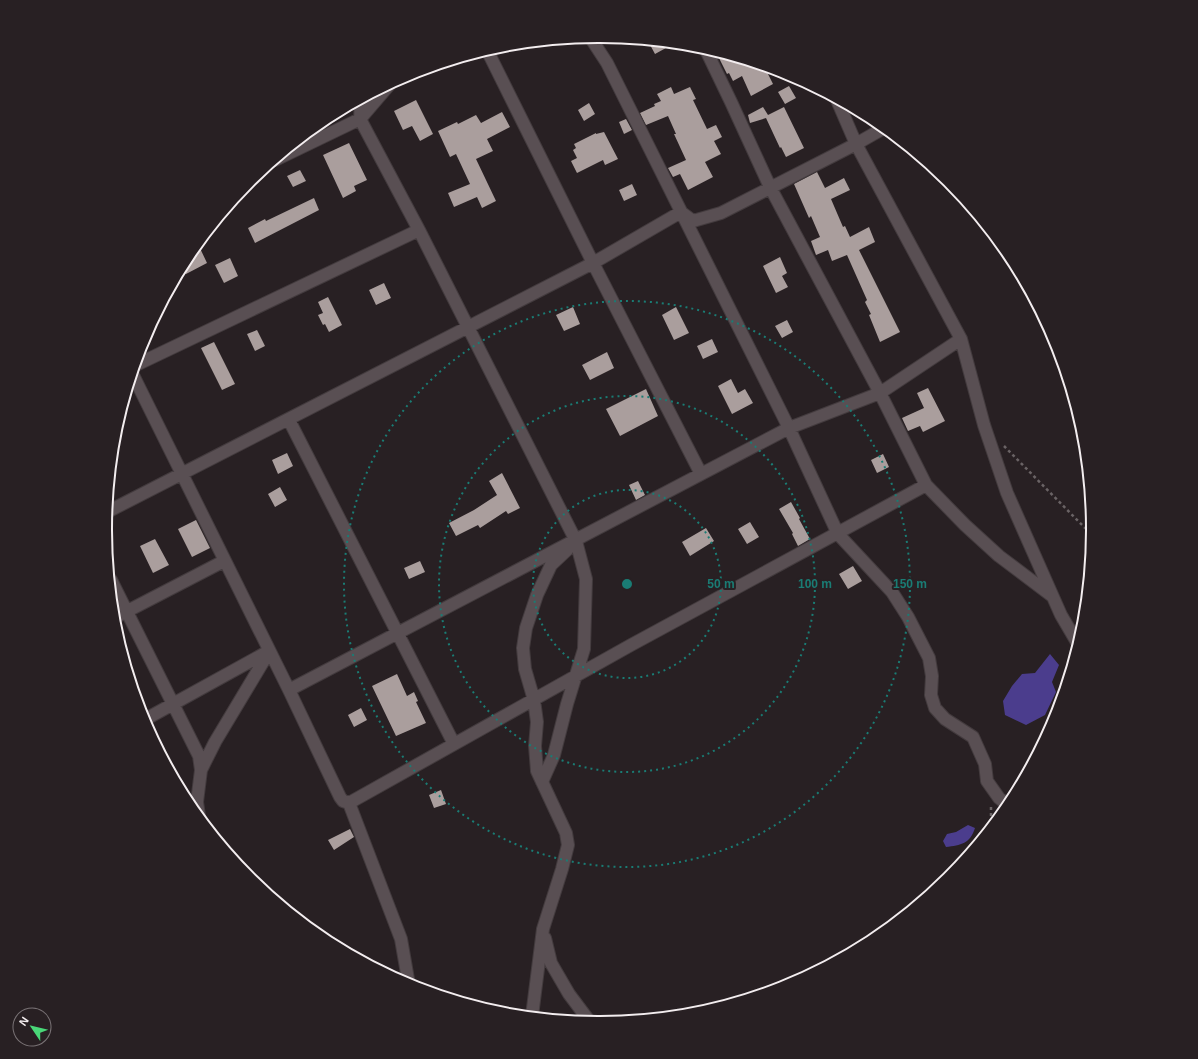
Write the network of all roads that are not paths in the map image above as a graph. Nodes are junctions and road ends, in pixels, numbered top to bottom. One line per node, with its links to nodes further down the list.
1 (594, 43): 12 (street)
2 (490, 56): 14 (street)
3 (709, 56): 11 (street)
4 (381, 95): 7 (street)
5 (361, 105): 7 (street)
6 (840, 107): 9 (street)
7 (360, 119): 10 (street); 13 (street)
8 (878, 131): 9 (street)
9 (856, 144): 11 (street); 16 (street)
10 (295, 150)
11 (770, 187): 12 (street); 19 (street)
12 (681, 212): 14 (street); 21 (street)
13 (420, 230): 15 (street); 17 (street)
14 (593, 263): 15 (street); 23 (street)
15 (470, 328): 20 (street); 27 (street)
16 (961, 338): 19 (street); 30 (street)
17 (142, 362)
18 (135, 382): 22 (street)
19 (880, 393): 21 (street); 24 (street)
20 (289, 420): 22 (street); 33 (street)
21 (789, 428): 23 (street); 26 (street)
22 (182, 474): 25 (street); 28 (street)
23 (701, 474): 27 (street)
24 (926, 485): 26 (street); 30 (street)
25 (113, 509)
26 (838, 534): 36 (street); 44 (street)
27 (576, 541): 33 (street); 36 (street); 38 (street)
28 (224, 561): 31 (street); 35 (street)
29 (117, 594): 31 (street)
30 (1053, 597): 34 (street)
31 (126, 612): 32 (street); 39 (street)
32 (121, 615)
33 (398, 633): 37 (street); 41 (street)
34 (1073, 636)
35 (270, 651): 37 (street); 39 (street); 42 (street)
36 (577, 676): 38 (street); 43 (street)
37 (289, 690): 45 (street)
38 (534, 700): 41 (street); 43 (street)
39 (172, 704): 40 (street); 42 (street)
40 (150, 716)
41 (454, 744): 45 (street)
42 (201, 770): 46 (street)
43 (542, 782): 47 (street)
44 (1003, 801)
45 (349, 803): 48 (street)
46 (198, 806)
47 (543, 929): 49 (street); 50 (street)
48 (408, 977)
49 (533, 1012)
50 (585, 1016)

